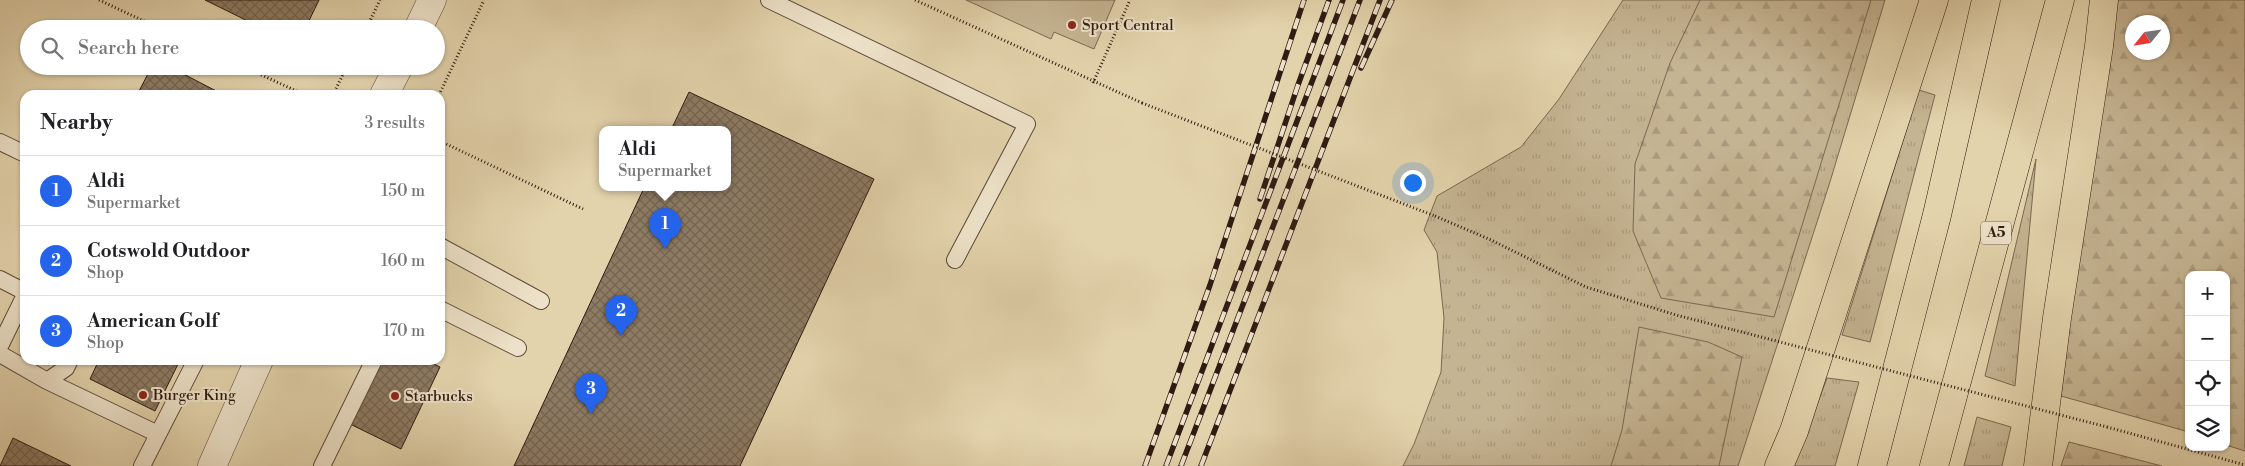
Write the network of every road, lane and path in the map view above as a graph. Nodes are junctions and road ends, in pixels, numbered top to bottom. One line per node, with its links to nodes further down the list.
1 (99, 0): 12 (path)
2 (380, 0): 13 (path)
3 (432, 0): 14 (street)
4 (484, 0): 22 (path)
5 (770, 0): 28 (lane)
6 (915, 0): 18 (path)
7 (1130, 0): 18 (path)
8 (1934, 0): 48 (highway)
9 (1986, 0): 49 (highway)
10 (2060, 0): 50 (highway, A5)
11 (2104, 0): 51 (highway)
12 (142, 20)
13 (370, 20)
14 (422, 20)
15 (262, 75): 19 (path)
16 (343, 75): 20 (path)
17 (394, 75): 21 (street)
18 (1093, 83): 52 (path, bridge)
19 (294, 90)
20 (335, 90)
21 (386, 90)
22 (441, 90)
23 (0, 142): 25 (lane)
24 (445, 143): 26 (path)
25 (20, 152)
26 (583, 210)
27 (445, 249): 31 (lane)
28 (955, 260)
29 (0, 278): 30 (lane)
30 (20, 290)
31 (541, 301)
32 (20, 304): 34 (lane)
33 (445, 311): 35 (lane)
34 (0, 346)
35 (518, 348)
36 (0, 354): 43 (lane)
37 (52, 365): 43 (lane)
38 (68, 365): 43 (lane)
39 (184, 365): 44 (lane)
40 (193, 365): 44 (lane)
41 (258, 365): 46 (street)
42 (372, 365): 47 (lane)
43 (47, 381): 44 (lane)
44 (162, 427): 45 (lane)
45 (142, 466)
46 (212, 466)
47 (322, 466)
48 (1779, 466)
49 (1872, 466)
50 (1934, 466)
51 (2038, 466)
52 (2245, 466)

